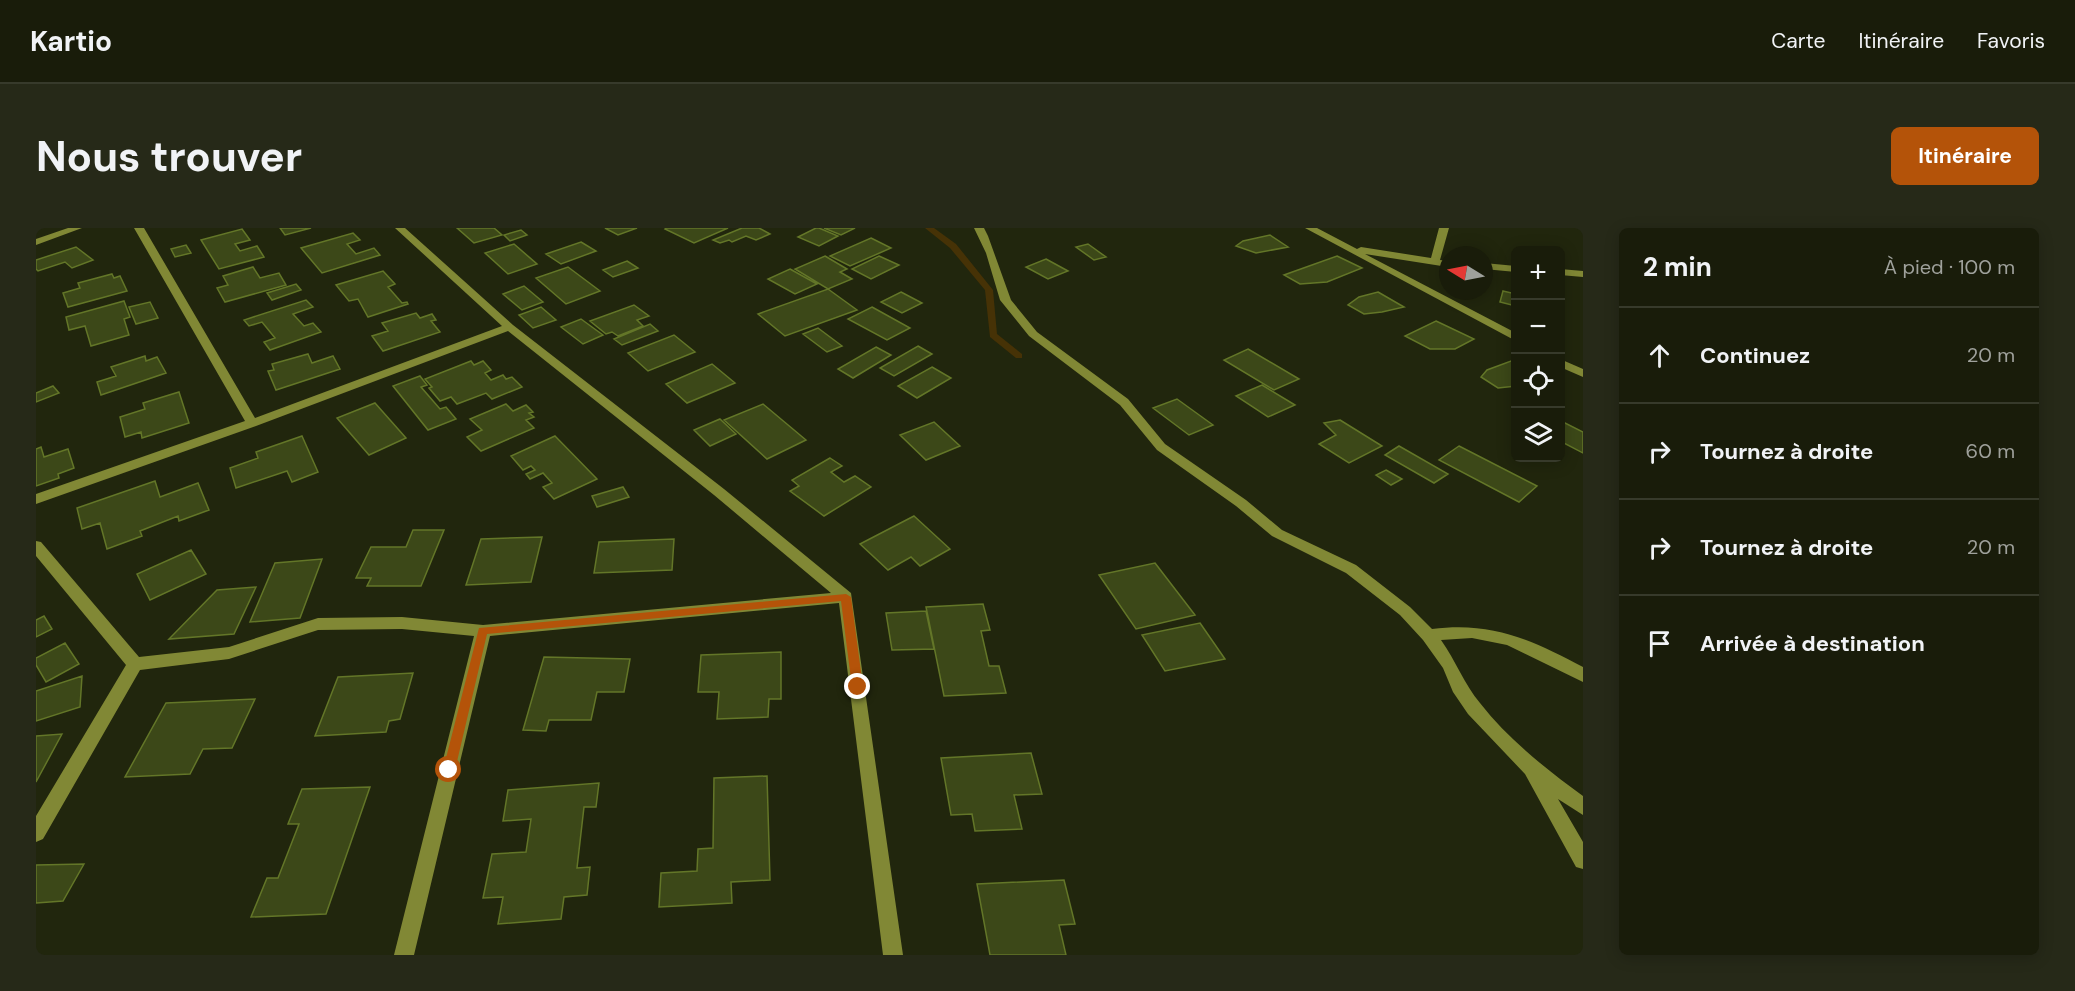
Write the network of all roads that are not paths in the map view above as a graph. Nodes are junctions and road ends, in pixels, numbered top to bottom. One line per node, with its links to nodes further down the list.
1 (77, 228): 7 (street)
2 (139, 228): 19 (street)
3 (400, 228): 15 (street)
4 (979, 228): 24 (street)
5 (1310, 228): 8 (street)
6 (1444, 228): 9 (street)
7 (36, 242)
8 (1349, 248): 9 (street); 16 (street)
9 (1434, 263): 10 (street)
10 (1439, 263)
11 (1493, 268): 12 (street)
12 (1511, 269)
13 (1565, 272): 14 (street)
14 (1583, 274)
15 (509, 327): 19 (street); 22 (street)
16 (1511, 336)
17 (1565, 365): 18 (street)
18 (1583, 374)
19 (252, 423): 20 (street)
20 (36, 499)
21 (36, 546): 25 (street)
22 (846, 597): 23 (street); 32 (street)
23 (483, 631): 25 (street); 31 (street)
24 (1429, 636): 26 (street); 27 (street)
25 (135, 664): 29 (street)
26 (1583, 675)
27 (1531, 768): 28 (street); 30 (street)
28 (1583, 807)
29 (36, 833)
30 (1583, 860)
31 (404, 955)
32 (893, 955)

